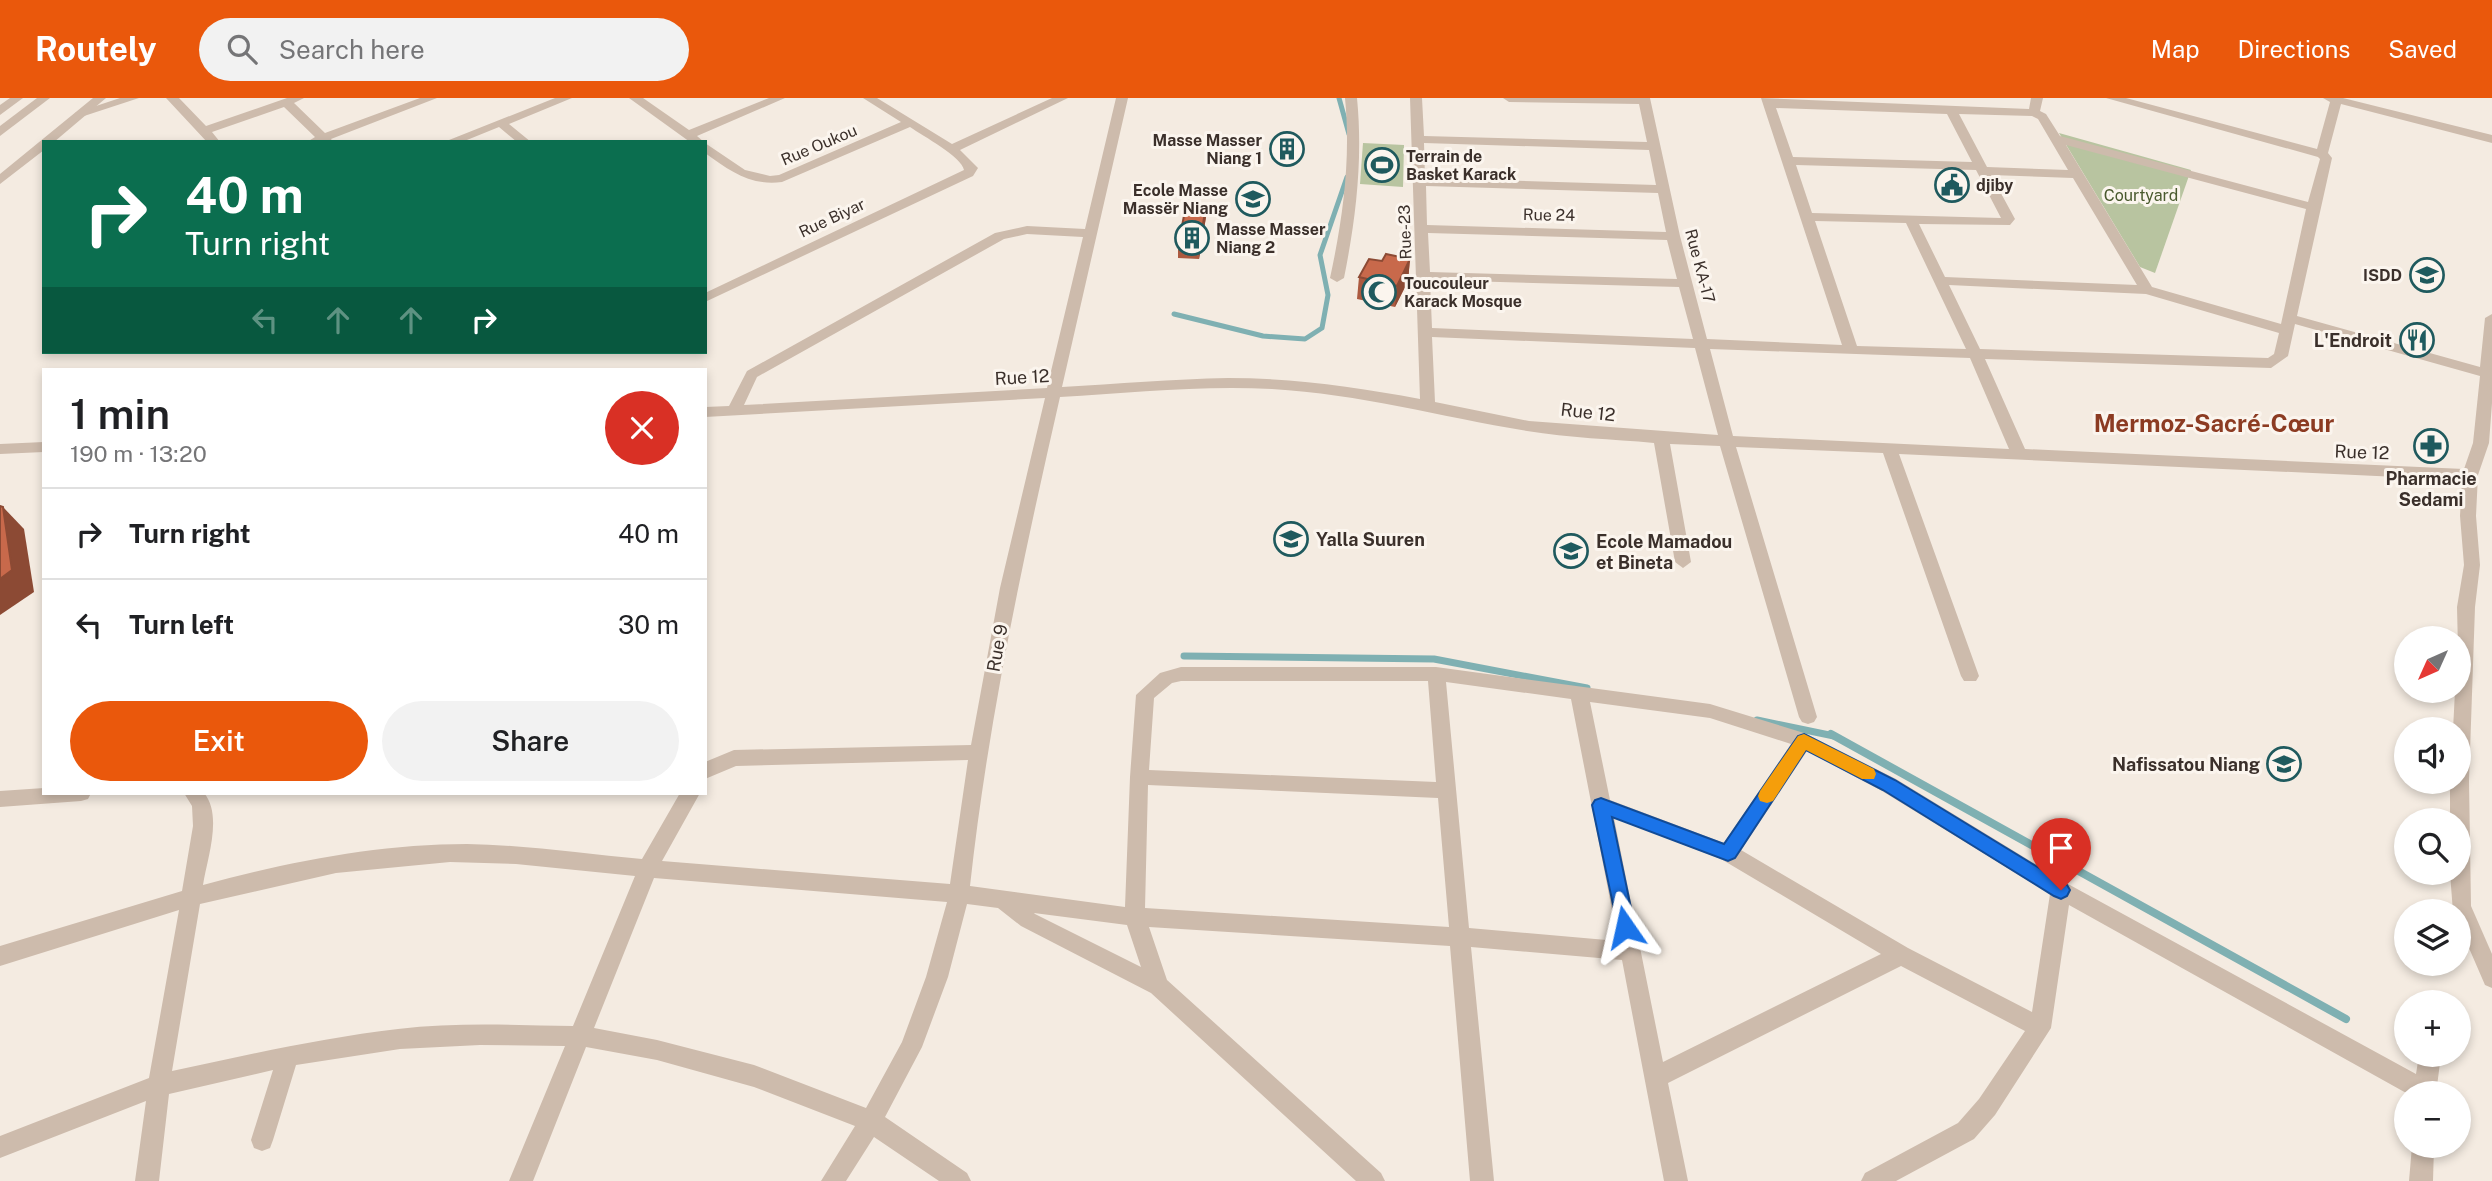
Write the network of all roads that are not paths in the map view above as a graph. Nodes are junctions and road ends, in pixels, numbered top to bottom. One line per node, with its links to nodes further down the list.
1 (17, 98): 22 (street)
2 (44, 98): 29 (street)
3 (100, 98): 24 (street)
4 (133, 98): 24 (street)
5 (172, 98): 28 (street)
6 (431, 98): 36 (street)
7 (566, 98): 26 (street)
8 (635, 98): 30 (street)
9 (779, 98): 30 (street)
10 (869, 98): 27 (street)
11 (1062, 98): 42 (street)
12 (1122, 98): 54 (street, Rue 9)
13 (1351, 98): 57 (street)
14 (1416, 98): 31 (street, Rue-23)
15 (1509, 98): 18 (street)
16 (2037, 98): 25 (street)
17 (2112, 98): 43 (street)
18 (1644, 99): 39 (street, Rue KA-17)
19 (2332, 99): 33 (street); 43 (street)
20 (292, 100): 28 (street); 36 (street)
21 (1769, 101): 23 (street); 44 (street)
22 (0, 111)
23 (1952, 111): 25 (street); 45 (street)
24 (81, 113): 34 (street)
25 (2034, 113): 32 (street)
26 (501, 122): 37 (street); 38 (street)
27 (909, 123): 41 (street, Rue Oukou); 42 (street)
28 (204, 131): 35 (street)
29 (0, 132)
30 (693, 138)
31 (1418, 139): 39 (street); 48 (street, Rue-23)
32 (2056, 139): 46 (street); 50 (street)
33 (2492, 139)
34 (50, 140)
35 (212, 140)
36 (321, 140)
37 (455, 140)
38 (523, 140)
39 (1654, 146): 49 (street, Rue KA-17)
40 (42, 147): 47 (street)
41 (707, 148)
42 (951, 149): 61 (street, Rue Biyar)
43 (2322, 154): 50 (street)
44 (1787, 161): 45 (street); 51 (street)
45 (1980, 169): 46 (street); 52 (street)
46 (2077, 174): 60 (street)
47 (0, 180)
48 (1420, 182): 49 (street); 53 (street, Rue-23)
49 (1663, 189): 55 (street, Rue KA-17)
50 (2313, 206): 63 (street)
51 (1806, 216): 52 (street); 66 (street)
52 (1911, 220): 58 (street)
53 (1423, 229): 55 (street, Rue 24); 56 (street, Rue-23)
54 (1088, 233): 69 (street, Rue 9); 71 (street)
55 (1673, 236): 59 (street, Rue KA-17)
56 (1423, 276): 59 (street); 64 (street, Rue-23)
57 (1337, 278)
58 (1941, 281): 60 (street); 67 (street)
59 (1687, 283): 65 (street, Rue KA-17)
60 (2147, 290): 63 (street)
61 (707, 294)
62 (2492, 318): 68 (street)
63 (2287, 324): 67 (street); 68 (street)
64 (1423, 332): 65 (street); 70 (street, Rue-23)
65 (1701, 342): 66 (street); 75 (street, Rue KA-17)
66 (1852, 350): 67 (street)
67 (1975, 353): 79 (street)
68 (2488, 374): 74 (street)
69 (1052, 395): 70 (street, Rue 12); 71 (street, Rue 12); 87 (street, Rue 9)
70 (1428, 408): 73 (street, Rue 12)
71 (734, 411): 72 (street, Rue 12)
72 (707, 412)
73 (1661, 438): 75 (street, Rue 12); 81 (street)
74 (2487, 441): 80 (street)
75 (1727, 442): 78 (street, Rue 12); 85 (street, Rue KA-17)
76 (42, 447): 77 (street)
77 (0, 449)
78 (1889, 450): 79 (street, Rue 12); 83 (street)
79 (2020, 456): 80 (street, Rue 12)
80 (2470, 475): 107 (street)
81 (1683, 562)
82 (1436, 674): 84 (street); 89 (street); 90 (street)
83 (1970, 676)
84 (1579, 693): 86 (street); 95 (street)
85 (1808, 717)
86 (1804, 741): 96 (street); 98 (street)
87 (979, 752): 88 (street); 99 (street, Rue 9)
88 (707, 770)
89 (1139, 777): 90 (street); 102 (street)
90 (1447, 790): 103 (street)
91 (53, 795): 94 (street)
92 (195, 795): 100 (street)
93 (689, 795): 97 (street)
94 (0, 799)
95 (1601, 805): 96 (street); 104 (street)
96 (1728, 853): 105 (street)
97 (648, 868): 99 (street); 100 (street); 110 (street)
98 (2061, 890): 109 (street); 113 (street)
99 (959, 894): 101 (street); 115 (street, Rue 9)
100 (193, 896): 106 (street); 114 (street)
101 (1003, 900): 102 (street); 108 (street)
102 (1135, 917): 103 (street); 108 (street)
103 (1461, 937): 104 (street); 124 (street)
104 (1630, 951): 112 (street)
105 (1901, 955): 109 (street); 112 (street)
106 (0, 956)
107 (2492, 978)
108 (1158, 986): 123 (street)
109 (2040, 1028): 126 (street)
110 (580, 1036): 111 (street); 115 (street); 120 (street)
111 (288, 1056): 114 (street); 116 (street)
112 (1655, 1078): 125 (street)
113 (2403, 1081)
114 (159, 1085): 117 (street); 119 (street)
115 (872, 1121): 121 (street, Rue 9); 122 (street)
116 (262, 1140)
117 (0, 1147)
118 (2422, 1158): 127 (street)
119 (148, 1181)
120 (521, 1181)
121 (833, 1181)
122 (959, 1181)
123 (1373, 1181)
124 (1482, 1181)
125 (1676, 1181)
126 (1873, 1181)
127 (2421, 1181)

